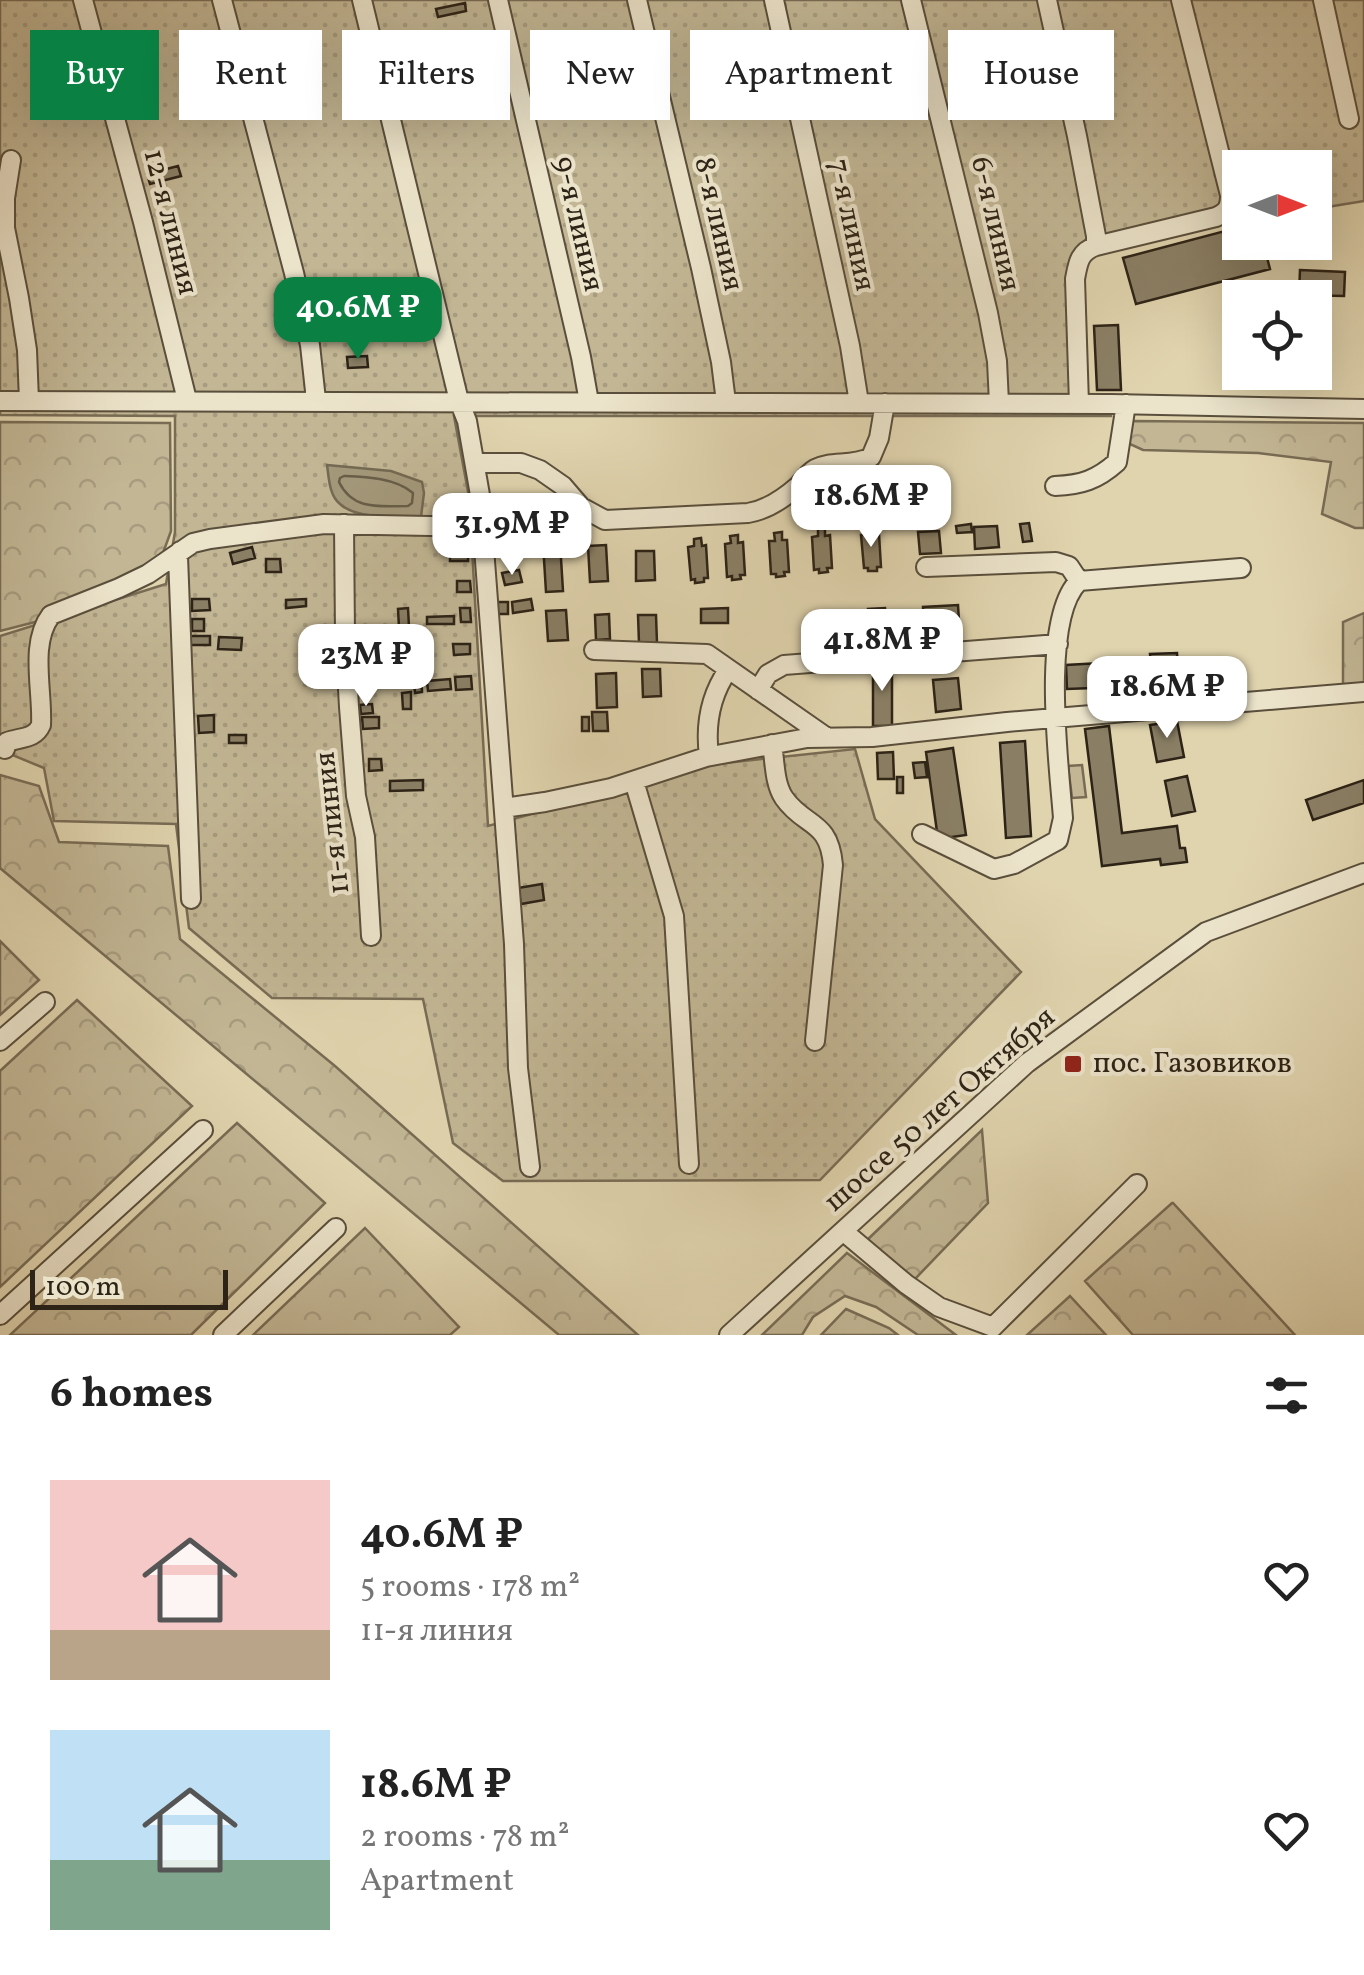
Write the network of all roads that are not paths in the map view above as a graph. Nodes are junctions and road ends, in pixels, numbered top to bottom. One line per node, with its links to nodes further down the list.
1 (83, 0): 15 (street, 12-я линия)
2 (222, 0): 16 (street)
3 (362, 0): 18 (street)
4 (498, 0): 19 (street, 9-я линия)
5 (637, 0): 20 (street, 8-я линия)
6 (774, 0): 21 (street, 7-я линия)
7 (911, 0): 23 (street, 6-я линия)
8 (1047, 0): 13 (street)
9 (1181, 0): 13 (street)
10 (1323, 0): 11 (street)
11 (1348, 118)
12 (11, 160): 14 (street)
13 (1096, 246): 24 (street)
14 (29, 400): 15 (street); 17 (street)
15 (187, 400): 16 (street)
16 (316, 400): 18 (street)
17 (0, 401)
18 (459, 401): 19 (street); 27 (street)
19 (589, 402): 20 (street)
20 (726, 402): 21 (street)
21 (859, 403): 22 (street)
22 (886, 403): 23 (street); 27 (street)
23 (999, 403): 24 (street)
24 (1079, 404): 25 (street)
25 (1126, 404): 26 (street); 28 (street)
26 (1364, 409)
27 (475, 463): 30 (street)
28 (1054, 486)
29 (344, 524): 30 (street); 31 (street); 50 (street, 11-я линия)
30 (483, 527): 46 (street)
31 (180, 550): 43 (street); 49 (street)
32 (926, 567): 34 (street)
33 (1241, 568): 34 (street)
34 (1080, 582): 35 (street)
35 (1058, 644): 38 (street); 40 (street)
36 (594, 650): 37 (street)
37 (728, 670): 38 (street); 44 (street)
38 (758, 690): 41 (street)
39 (1357, 693): 40 (street)
40 (1056, 718): 41 (street); 47 (street)
41 (826, 738): 42 (street)
42 (772, 744): 44 (street); 53 (street)
43 (6, 749)
44 (709, 756): 45 (street)
45 (634, 781): 46 (street); 55 (street)
46 (504, 808): 56 (street)
47 (922, 834)
48 (1364, 873): 59 (street, шоссе 50 лет Октября)
49 (192, 899)
50 (371, 936)
51 (44, 1002): 52 (street)
52 (0, 1040)
53 (815, 1041)
54 (203, 1130): 60 (street)
55 (689, 1164)
56 (530, 1166)
57 (1137, 1184): 59 (street)
58 (336, 1228): 61 (street)
59 (843, 1231): 62 (street, шоссе 50 лет Октября)
60 (0, 1315)
61 (224, 1335)
62 (729, 1335)

